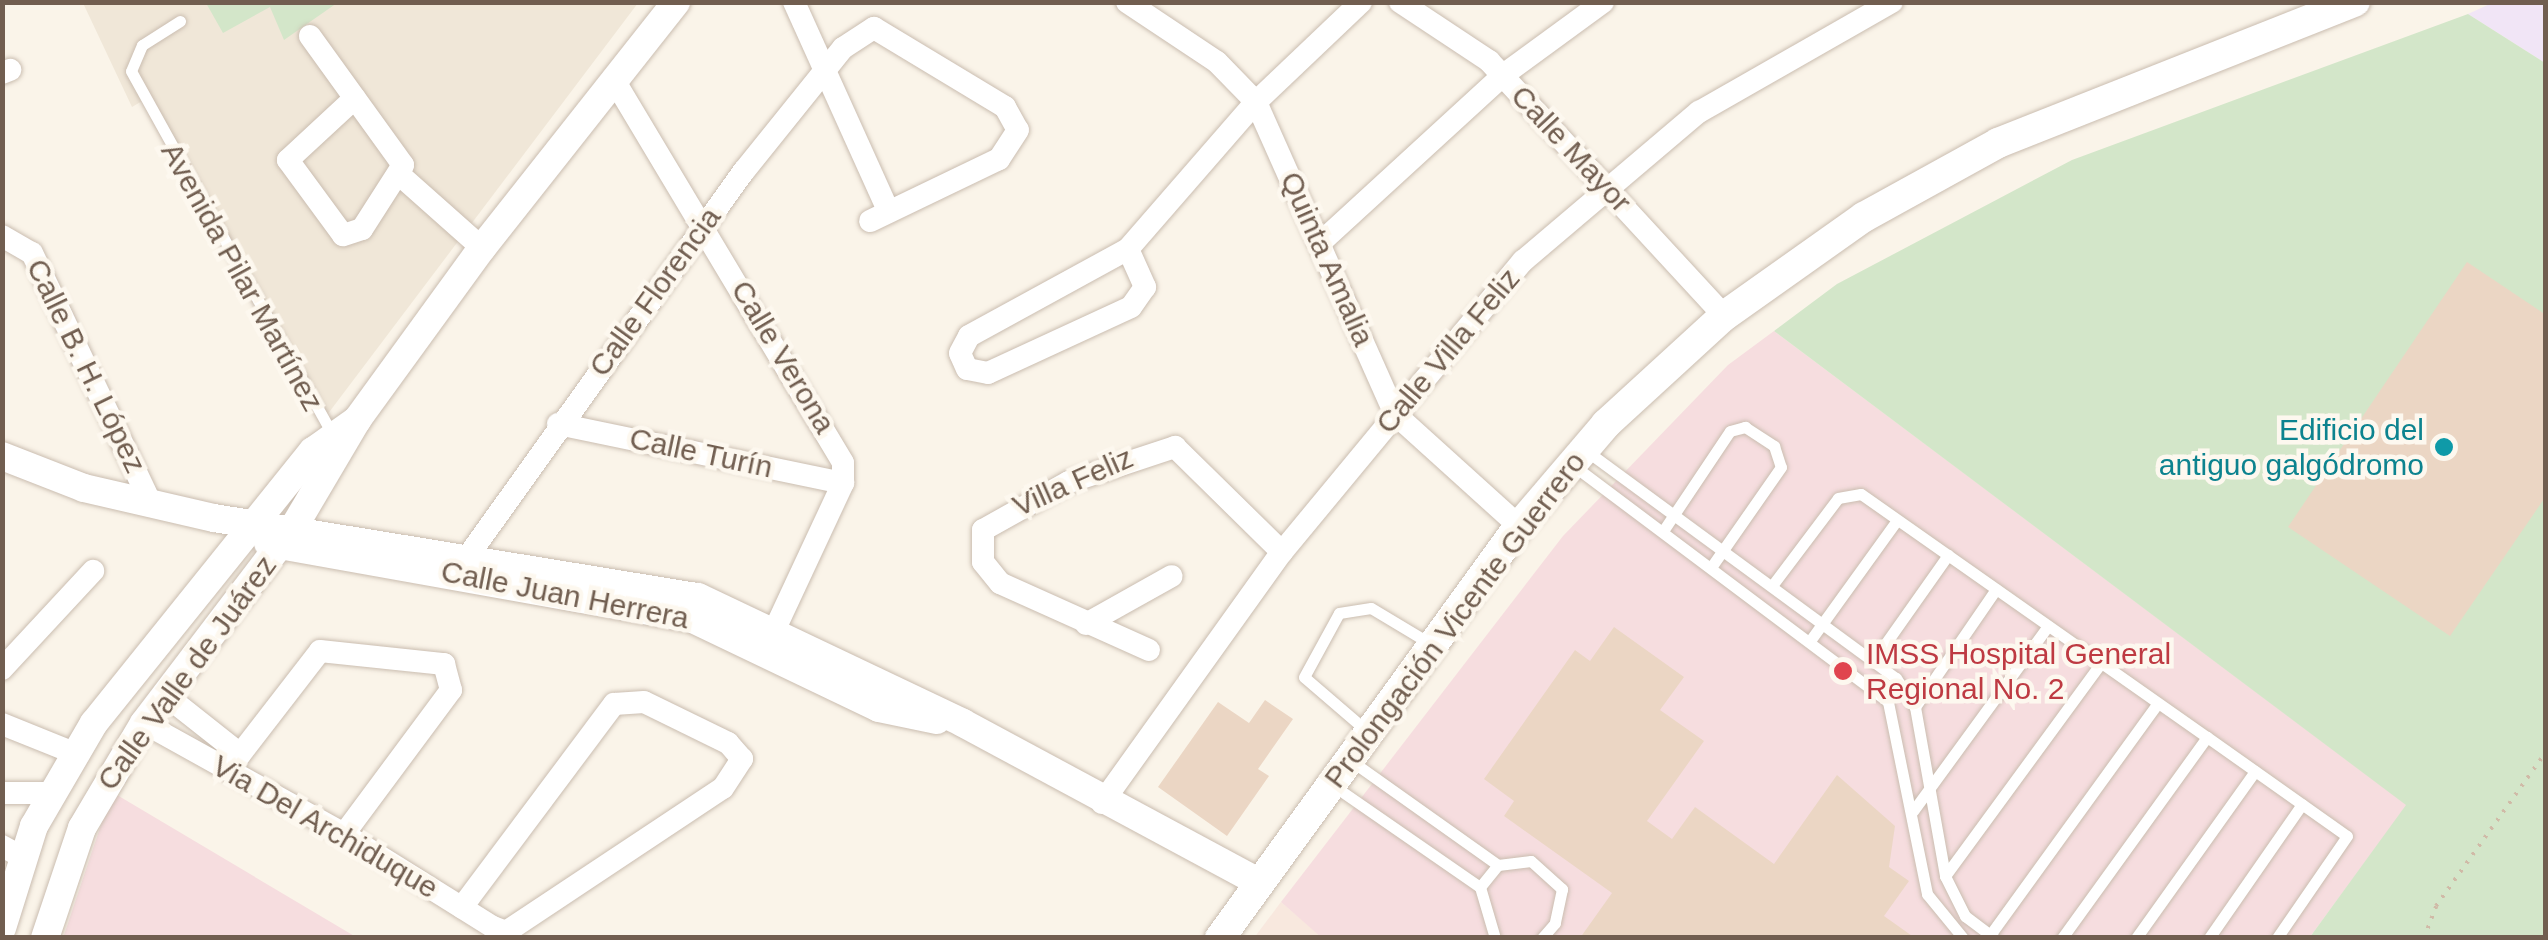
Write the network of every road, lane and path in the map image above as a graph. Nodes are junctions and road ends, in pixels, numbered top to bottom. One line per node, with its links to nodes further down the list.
1 (676, 2): 15 (street)
2 (794, 2): 13 (street)
3 (1127, 2): 17 (street, Quinta Amalia)
4 (1361, 2): 17 (street)
5 (1400, 2): 14 (street, Calle Mayor)
6 (1603, 2): 14 (street)
7 (1834, 2): 11 (street)
8 (1892, 2): 11 (street, Calle Villa Feliz)
9 (2347, 4): 25 (main road, Prolongación Vicente Guerrero)
10 (180, 21): 28 (lane, Avenida Pilar Martínez)
11 (1846, 24): 19 (street, Calle Villa Feliz)
12 (310, 36): 16 (street)
13 (825, 71): 13 (street, Calle Florencia); 20 (street, Calle Florencia)
14 (1502, 76): 19 (street, Calle Mayor); 22 (street)
15 (614, 80): 20 (street, Calle Verona); 23 (street)
16 (355, 98): 18 (street); 18 (street)
17 (1256, 102): 22 (street, Quinta Amalia); 24 (street)
18 (400, 176): 23 (street)
19 (1606, 187): 25 (street, Calle Mayor); 26 (street, Calle Villa Feliz)
20 (704, 226): 27 (street, Calle Florencia); 31 (street, Calle Verona)
21 (8, 236): 32 (street, Calle B. H. López)
22 (1320, 243): 26 (street, Quinta Amalia)
23 (482, 248): 28 (street)
24 (1128, 249): 24 (street)
25 (1724, 316): 30 (main road, Prolongación Vicente Guerrero)
26 (1394, 414): 35 (street, Quinta Amalia); 40 (street, Calle Villa Feliz)
27 (558, 424): 31 (street, Calle Turín); 42 (street, Calle Florencia)
28 (338, 442): 36 (street, Calle Valle de Juárez); 38 (street, Calle Valle de Juárez)
29 (2, 456): 32 (street, Calle Juan Herrera)
30 (1577, 456): 33 (lane); 35 (main road, Prolongación Vicente Guerrero); 37 (lane)
31 (843, 482): 53 (street)
32 (151, 504): 36 (street, Calle Juan Herrera)
33 (1674, 515): 37 (lane); 39 (lane); 39 (lane)
34 (1898, 520): 41 (lane); 47 (lane); 50 (lane)
35 (1518, 526): 55 (main road, Prolongación Vicente Guerrero)
36 (247, 529): 38 (street, Calle Juan Herrera); 45 (street, Calle Valle de Juárez)
37 (1663, 531): 43 (lane)
38 (287, 535): 42 (street, Calle Juan Herrera); 49 (street, Calle Valle de Juárez)
39 (1724, 549): 43 (lane); 47 (lane)
40 (1282, 552): 51 (street, Villa Feliz); 75 (street, Calle Villa Feliz)
41 (1948, 555): 48 (lane); 57 (lane)
42 (459, 564): 53 (street, Calle Juan Herrera)
43 (1712, 566): 54 (lane)
44 (93, 571): 59 (street)
45 (212, 572): 49 (street); 68 (street, Calle Valle de Juárez)
46 (1172, 576): 51 (street)
47 (1774, 584): 50 (lane)
48 (1996, 589): 52 (lane); 62 (lane)
49 (241, 596): 60 (street, Calle Valle de Juárez)
50 (1826, 619): 54 (lane); 57 (lane)
51 (1086, 624): 56 (street, Villa Feliz)
52 (2048, 626): 58 (lane); 72 (lane)
53 (769, 638): 75 (street, Calle Juan Herrera)
54 (1812, 638): 77 (lane)
55 (1431, 644): 65 (main road, Prolongación Vicente Guerrero); 65 (lane)
56 (1150, 650)
57 (1876, 657): 62 (lane)
58 (2101, 663): 61 (lane); 81 (lane)
59 (2, 669)
60 (164, 694): 63 (street, Calle Valle de Juárez); 69 (street, Via Del Archiduque)
61 (2158, 703): 66 (lane); 86 (lane)
62 (1914, 707): 72 (lane)
63 (144, 723): 69 (street, Via Del Archiduque); 87 (street, Calle Valle de Juárez)
64 (2, 724): 68 (street)
65 (1368, 732): 70 (main road, Prolongación Vicente Guerrero)
66 (2207, 738): 71 (lane); 92 (lane)
67 (2546, 752): 96 (path)
68 (74, 753): 74 (street, Calle Valle de Juárez)
69 (234, 762): 78 (street, Via Del Archiduque); 78 (street)
70 (1340, 771): 80 (lane); 82 (main road, Prolongación Vicente Guerrero); 83 (lane)
71 (2255, 771): 76 (lane); 93 (lane)
72 (1930, 788): 77 (lane); 81 (lane)
73 (2, 793): 74 (street)
74 (51, 793): 79 (street, Calle Valle de Juárez)
75 (1102, 803): 82 (street, Calle Juan Herrera)
76 (2302, 804): 94 (lane); 95 (lane)
77 (1913, 812): 91 (lane)
78 (344, 834): 84 (street, Via Del Archiduque)
79 (12, 852): 85 (street, Calle Valle de Juárez)
80 (1498, 865): 83 (lane); 90 (lane)
81 (1945, 876): 86 (lane)
82 (1260, 883): 88 (main road, Prolongación Vicente Guerrero)
83 (1480, 887): 89 (lane)
84 (462, 907): 84 (street, Via Del Archiduque)
85 (2, 928)
86 (1992, 936)
87 (45, 938)
88 (1220, 938)
89 (1495, 938)
90 (1542, 938)
91 (1963, 938)
92 (2062, 938)
93 (2136, 938)
94 (2209, 938)
95 (2278, 938)
96 (2424, 938)

